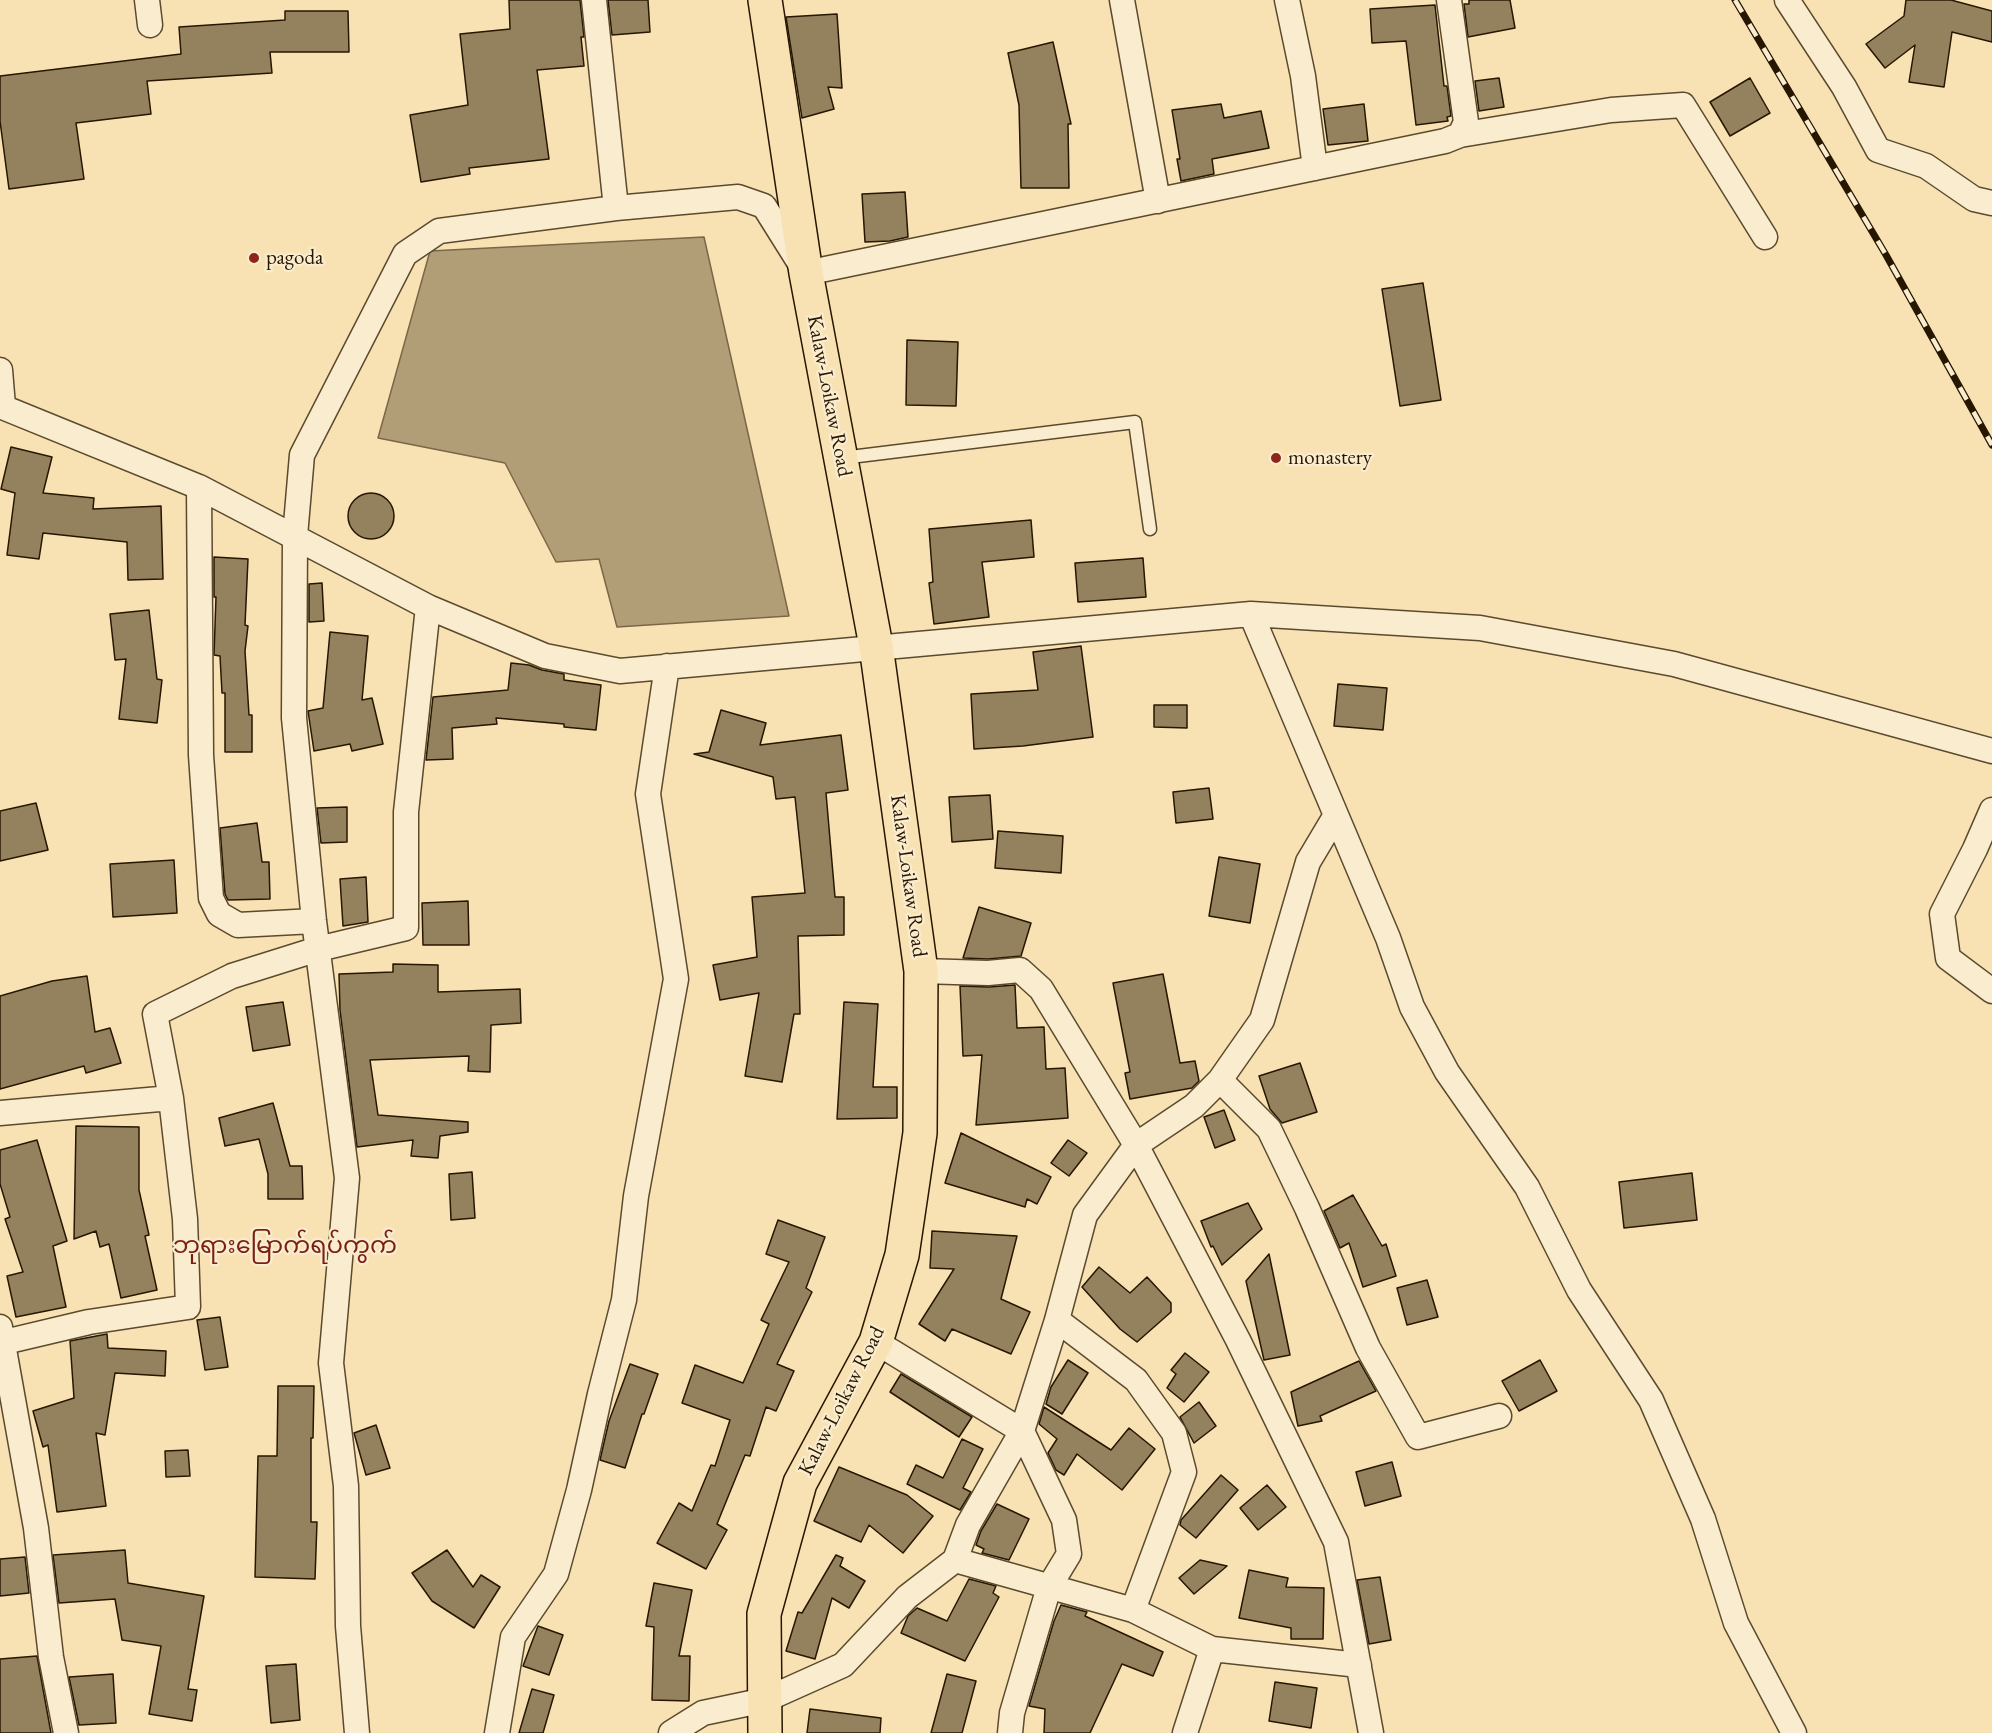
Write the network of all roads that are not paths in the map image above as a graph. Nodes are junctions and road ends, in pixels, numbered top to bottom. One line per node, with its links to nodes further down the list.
1 (147, 0): 8 (street)
2 (594, 0): 13 (street)
3 (765, 0): 15 (main road, Kalaw-Loikaw Road)
4 (1122, 0): 11 (street)
5 (1287, 0): 10 (street)
6 (1449, 0): 9 (street)
7 (1787, 0): 12 (street)
8 (150, 25)
9 (1460, 135): 10 (street); 14 (street)
10 (1314, 168): 11 (street)
11 (1158, 201): 15 (street)
12 (1992, 203)
13 (616, 208): 15 (street); 21 (street)
14 (1765, 237)
15 (807, 273): 18 (main road, Kalaw-Loikaw Road)
16 (0, 370): 17 (street)
17 (1, 406): 19 (street)
18 (841, 458): 20 (lane); 24 (main road, Kalaw-Loikaw Road)
19 (199, 487): 21 (street); 29 (street)
20 (1150, 529)
21 (295, 536): 22 (street); 29 (street)
22 (428, 607): 25 (street); 30 (street)
23 (1251, 614): 24 (street); 26 (street); 28 (street)
24 (876, 646): 25 (street); 31 (main road, Kalaw-Loikaw Road)
25 (667, 666): 50 (street)
26 (1992, 752)
27 (1992, 810): 32 (street)
28 (1336, 815): 33 (street); 56 (street)
29 (314, 921): 30 (street)
30 (318, 949): 34 (street); 49 (street)
31 (921, 970): 36 (street); 39 (main road, Kalaw-Loikaw Road)
32 (1992, 991)
33 (1220, 1080): 36 (street); 40 (street)
34 (171, 1098): 35 (street); 38 (street)
35 (0, 1113)
36 (1136, 1145): 37 (street); 46 (street)
37 (1057, 1320): 41 (street); 44 (street)
38 (1, 1338): 48 (street)
39 (876, 1342): 41 (street); 47 (main road, Kalaw-Loikaw Road)
40 (1499, 1416)
41 (1022, 1431): 42 (street); 43 (street)
42 (955, 1560): 43 (street); 47 (street)
43 (1049, 1587): 44 (street); 53 (street)
44 (1134, 1610): 45 (street)
45 (1212, 1649): 46 (street); 54 (street)
46 (1359, 1665): 55 (street)
47 (765, 1700): 51 (street); 52 (main road, Kalaw-Loikaw Road)
48 (66, 1733)
49 (357, 1733)
50 (498, 1733)
51 (671, 1733)
52 (765, 1733)
53 (1010, 1733)
54 (1185, 1733)
55 (1371, 1733)
56 (1794, 1733)

